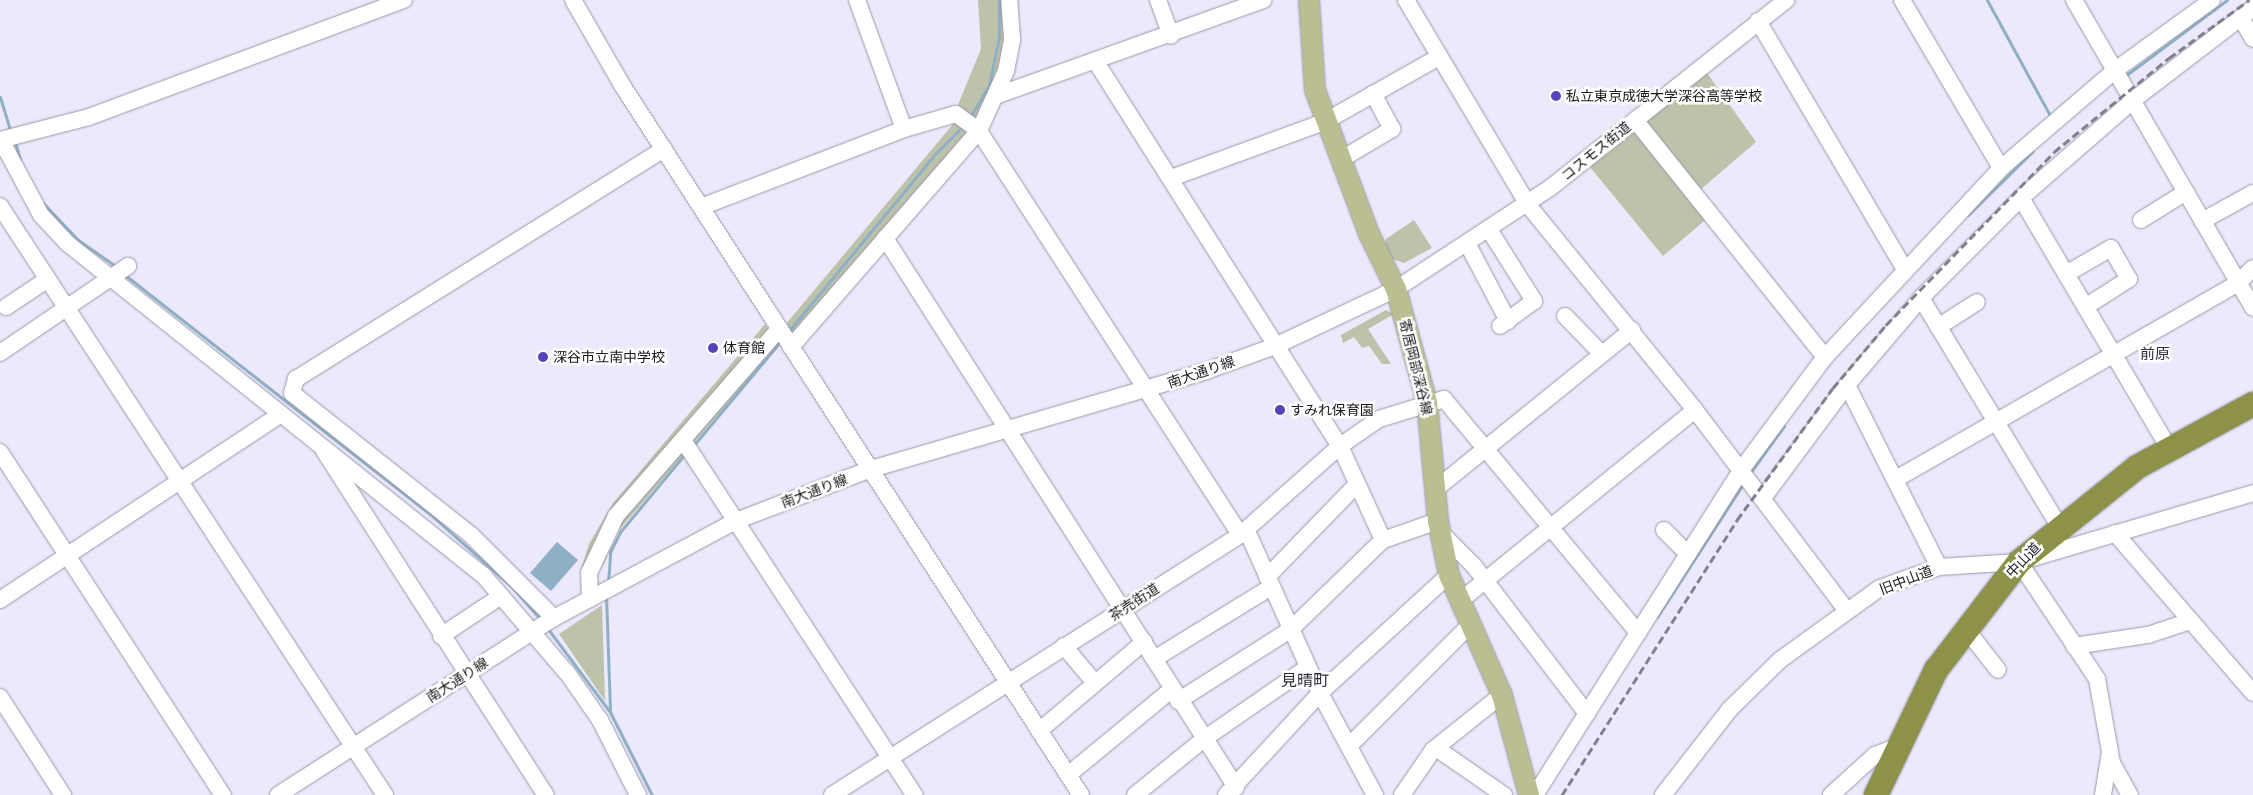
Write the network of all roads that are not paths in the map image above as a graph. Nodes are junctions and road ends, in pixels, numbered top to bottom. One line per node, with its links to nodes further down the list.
1 (402, 0): 27 (street)
2 (573, 0): 28 (street)
3 (857, 0): 25 (street)
4 (1008, 0): 21 (street)
5 (1158, 0): 15 (street)
6 (1264, 0): 15 (street)
7 (1309, 0): 24 (main road, 寄居岡部深谷線)
8 (1406, 0): 17 (street)
9 (1786, 0): 14 (street, コスモス街道)
10 (1902, 0): 30 (street)
11 (2074, 0): 19 (street)
12 (2212, 0): 19 (street)
13 (2247, 13): 16 (street); 22 (street)
14 (1758, 21): 23 (street, コスモス街道); 43 (street)
15 (1171, 36): 18 (street)
16 (2253, 39)
17 (1438, 57): 20 (street); 35 (street)
18 (1096, 62): 21 (street); 31 (street)
19 (2114, 71): 22 (street); 30 (street)
20 (1374, 94): 24 (street); 29 (street)
21 (998, 95): 26 (street)
22 (2132, 101): 32 (street); 34 (street)
23 (1635, 120): 35 (street, コスモス街道); 65 (street)
24 (1324, 122): 29 (main road, 寄居岡部深谷線); 31 (street)
25 (904, 128): 26 (street); 37 (street)
26 (976, 129): 41 (street); 67 (street)
27 (1, 140): 45 (street)
28 (664, 148): 37 (street); 74 (street)
29 (1340, 160): 49 (main road, 寄居岡部深谷線)
30 (2000, 168): 43 (street)
31 (1171, 178): 60 (street)
32 (2186, 192): 38 (street); 39 (street)
33 (2253, 193): 39 (street)
34 (2021, 198): 46 (street); 50 (street)
35 (1528, 205): 40 (street, コスモス街道); 59 (street)
36 (0, 206): 47 (street)
37 (701, 207): 58 (street)
38 (2141, 220)
39 (2202, 221): 48 (street)
40 (1490, 231): 42 (street, コスモス街道); 42 (street)
41 (885, 238): 61 (street); 73 (street)
42 (1468, 245): 49 (street, コスモス街道)
43 (1904, 268): 65 (street)
44 (2253, 268): 48 (street)
45 (120, 271): 54 (street); 71 (street)
46 (2066, 274): 53 (street); 53 (street)
47 (48, 279): 52 (street); 54 (street)
48 (2238, 283): 55 (street); 63 (street)
49 (1396, 289): 60 (street, 南大通り線); 68 (main road, 寄居岡部深谷線)
50 (1921, 298): 57 (street); 66 (street)
51 (1977, 302): 57 (street)
52 (6, 307)
53 (2085, 307): 63 (street)
54 (67, 308): 62 (street); 83 (street)
55 (2253, 308)
56 (1565, 316): 64 (street)
57 (1938, 327): 72 (street)
58 (780, 328): 61 (street); 75 (street)
59 (1632, 330): 64 (street); 70 (street)
60 (1275, 346): 67 (street, 南大通り線); 76 (street)
61 (791, 347): 80 (street)
62 (0, 352)
63 (2112, 353): 72 (street); 78 (street)
64 (1602, 354): 77 (street)
65 (1826, 357): 81 (street)
66 (1847, 385): 82 (street); 86 (street)
67 (1145, 392): 73 (street, 南大通り線); 93 (street)
68 (1428, 402): 76 (street, 茶売街道); 77 (street); 85 (main road, 寄居岡部深谷線)
69 (2253, 404): 78 (highway, 中山道)
70 (1696, 410): 81 (street); 91 (street)
71 (281, 414): 74 (street); 83 (street)
72 (1994, 422): 82 (street); 89 (street)
73 (1008, 429): 80 (street, 南大通り線); 109 (street)
74 (328, 438): 95 (street); 97 (street); 118 (street)
75 (683, 440): 88 (street); 106 (street)
76 (1340, 446): 84 (street); 93 (street, 茶売街道)
77 (1484, 447): 85 (street); 91 (street)
78 (2169, 448): 89 (highway, 中山道)
79 (0, 452): 99 (street)
80 (868, 470): 88 (street, 南大通り線); 126 (street)
81 (1742, 470): 86 (street); 98 (street)
82 (1896, 479): 101 (street)
83 (181, 481): 99 (street); 137 (street)
84 (1356, 485): 96 (street); 104 (street)
85 (1437, 488): 90 (main road, 寄居岡部深谷線)
86 (1763, 498): 110 (street)
87 (2251, 499): 94 (street, 旧中山道)
88 (736, 520): 106 (street, 南大通り線); 141 (street)
89 (2058, 526): 100 (highway, 中山道)
90 (1439, 527): 96 (street); 102 (main road, 寄居岡部深谷線); 103 (street)
91 (1551, 527): 103 (street); 117 (street)
92 (1664, 530): 98 (street)
93 (1243, 532): 104 (street); 109 (street, 茶売街道)
94 (2115, 533): 100 (street, 旧中山道); 112 (street)
95 (471, 535): 97 (street); 111 (street)
96 (1383, 540): 115 (street)
97 (456, 553): 105 (street)
98 (1688, 554): 117 (street)
99 (67, 555): 107 (street); 145 (street)
100 (2018, 562): 101 (street, 旧中山道); 114 (highway, 中山道); 121 (street)
101 (1939, 568): 110 (street, 旧中山道)
102 (1449, 575): 108 (main road, 寄居岡部深谷線); 129 (street)
103 (1485, 581): 108 (street); 133 (street)
104 (1269, 582): 115 (street); 122 (street)
105 (501, 596): 116 (street); 118 (street)
106 (590, 599): 111 (street, 南大通り線)
107 (0, 600)
108 (1460, 601): 113 (main road, 寄居岡部深谷線)
109 (1124, 607): 119 (street); 120 (street, 茶売街道)
110 (1846, 610): 159 (street, 旧中山道)
111 (554, 618): 116 (street, 南大通り線)
112 (2190, 621): 121 (street); 128 (street)
113 (1471, 624): 130 (main road, 寄居岡部深谷線); 136 (street)
114 (1965, 628): 124 (street); 138 (highway, 中山道)
115 (1290, 630): 123 (street); 131 (street)
116 (532, 632): 125 (street, 南大通り線); 149 (street)
117 (1638, 633): 133 (street)
118 (441, 636): 125 (street)
119 (1144, 642): 122 (street); 127 (street)
120 (1064, 646): 126 (street, 茶売街道); 127 (street)
121 (2074, 646): 140 (street)
122 (1154, 660): 131 (street)
123 (1308, 667): 129 (street); 135 (street)
124 (1998, 670)
125 (467, 674): 137 (street, 南大通り線); 148 (street)
126 (1008, 683): 134 (street); 141 (street, 茶売街道)
127 (1095, 683): 134 (street)
128 (2253, 693)
129 (1320, 694): 136 (street); 143 (street)
130 (1502, 695): 139 (street); 157 (main road, 寄居岡部深谷線)
131 (1174, 696): 135 (street); 142 (street)
132 (0, 697): 144 (street)
133 (1587, 714): 158 (street)
134 (1039, 730): 142 (street)
135 (1204, 740): 143 (street); 153 (street)
136 (1349, 746): 154 (street)
137 (353, 747): 146 (street, 南大通り線); 147 (street)
138 (1896, 747): 160 (street); 161 (highway, 中山道)
139 (1436, 748): 155 (street); 156 (street)
140 (2110, 752): 162 (street); 163 (street)
141 (889, 757): 150 (street, 茶売街道); 151 (street)
142 (1068, 775): 152 (street)
143 (1231, 791)
144 (63, 795)
145 (223, 795)
146 (278, 795)
147 (385, 795)
148 (546, 795)
149 (638, 795)
150 (832, 795)
151 (914, 795)
152 (1081, 795)
153 (1135, 795)
154 (1376, 795)
155 (1402, 795)
156 (1504, 795)
157 (1530, 795)
158 (1535, 795)
159 (1663, 795)
160 (1831, 795)
161 (1876, 795)
162 (2103, 795)
163 (2130, 795)

